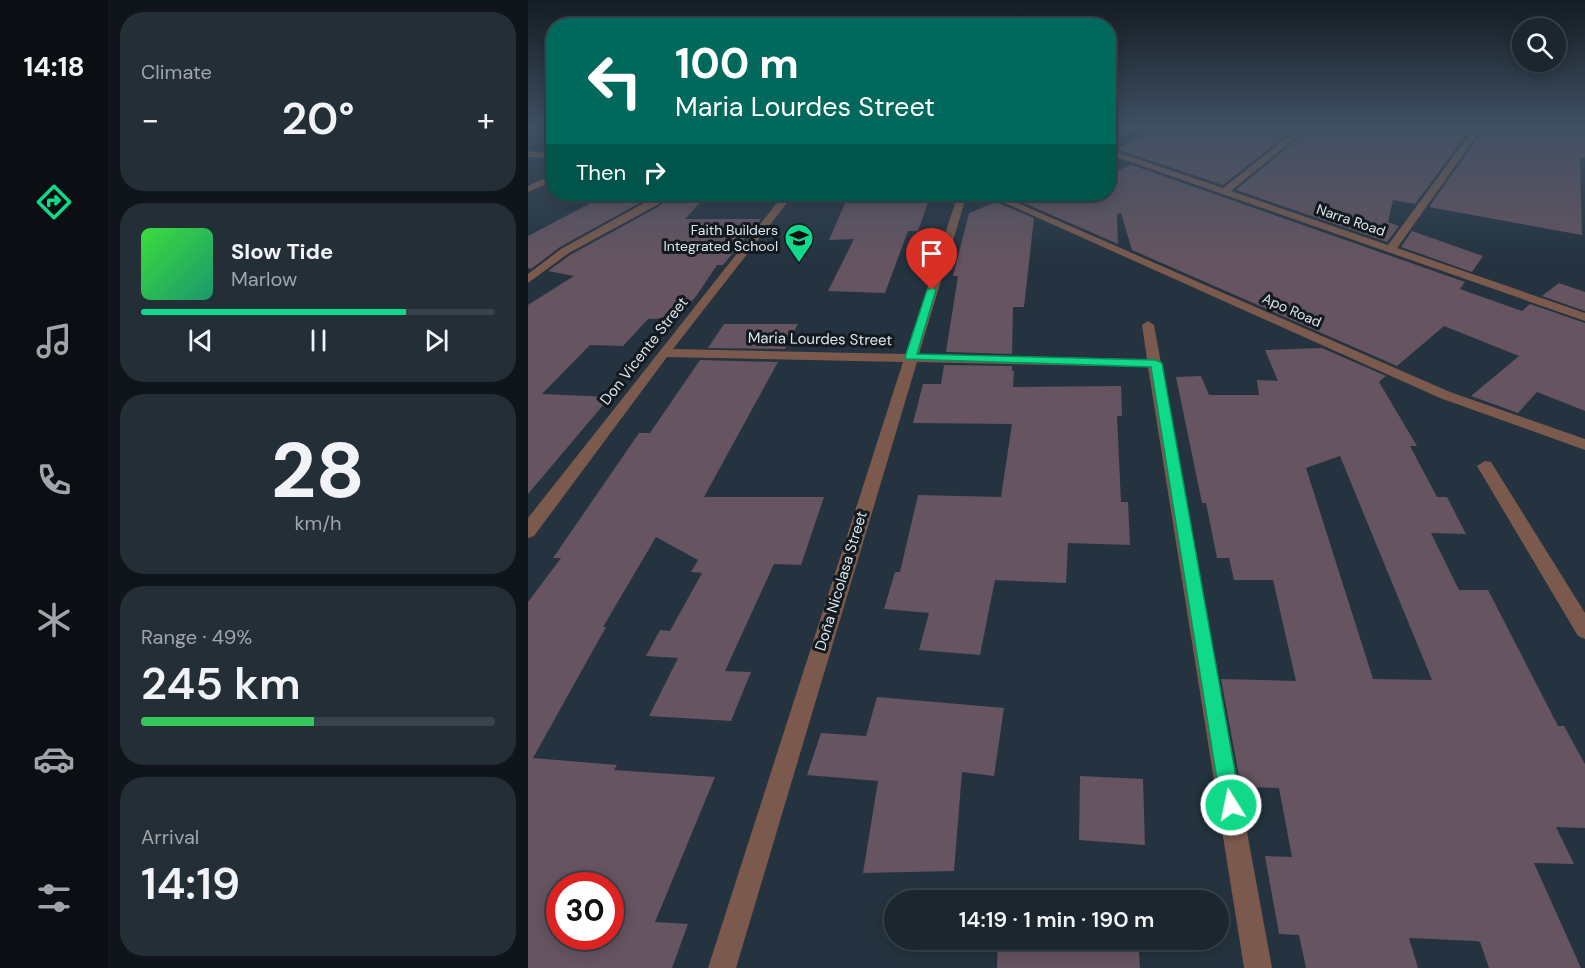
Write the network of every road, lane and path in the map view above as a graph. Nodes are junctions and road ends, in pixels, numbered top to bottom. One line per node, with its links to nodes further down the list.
1 (1168, 172): 6 (street, Narra Road)
2 (1249, 172): 6 (street)
3 (1446, 172): 11 (street)
4 (546, 181): 5 (street)
5 (528, 189)
6 (1224, 192): 11 (street, Narra Road)
7 (656, 201): 12 (street)
8 (783, 201): 15 (street, Don Vicente Street)
9 (960, 201): 16 (street, Doña Nicolasa Street)
10 (1006, 201): 18 (street, Apo Road)
11 (1390, 249): 13 (street, Narra Road)
12 (528, 280)
13 (1585, 317)
14 (1148, 325): 17 (street)
15 (663, 352): 16 (street, Maria Lourdes Street); 20 (street, Don Vicente Street)
16 (910, 357): 17 (street, Maria Lourdes Street); 22 (street, Doña Nicolasa Street)
17 (1156, 363): 23 (street)
18 (1585, 445)
19 (1485, 466): 21 (street)
20 (528, 531)
21 (1585, 630)
22 (722, 968)
23 (1258, 968)

